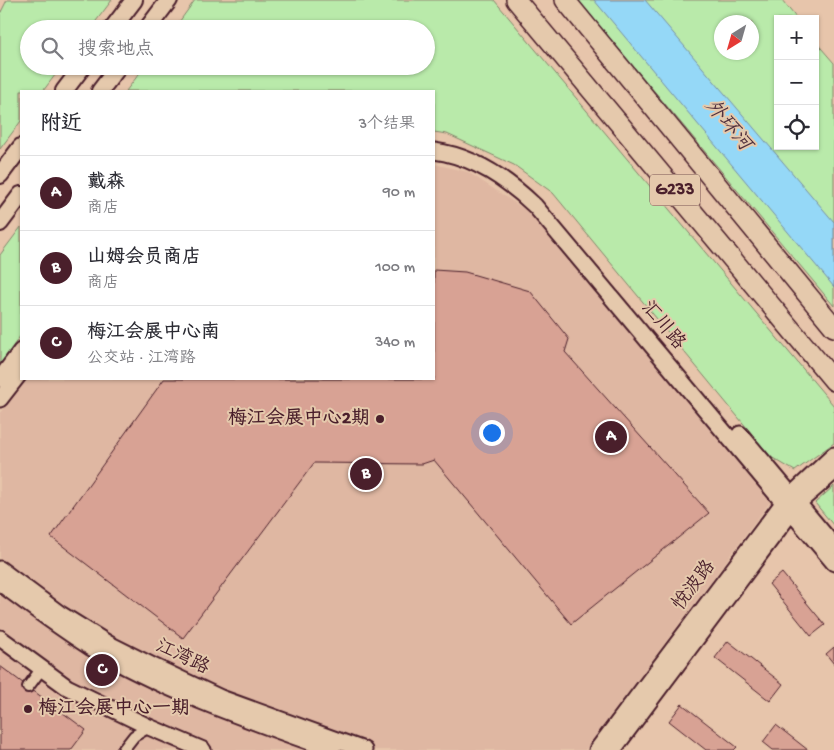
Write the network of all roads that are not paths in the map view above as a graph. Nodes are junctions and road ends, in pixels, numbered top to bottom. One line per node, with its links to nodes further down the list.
1 (134, 0): 5 (main road)
2 (169, 0): 6 (main road)
3 (516, 0): 21 (highway, G233)
4 (565, 0): 17 (highway, G233)
5 (119, 20)
6 (154, 20)
7 (76, 75): 9 (main road)
8 (112, 75): 10 (main road)
9 (65, 90)
10 (101, 90)
11 (435, 142): 25 (street, 汇川路)
12 (20, 149): 14 (main road)
13 (435, 151): 25 (street, 汇川路)
14 (0, 175)
15 (20, 196): 16 (main road)
16 (0, 223)
17 (834, 327)
18 (20, 352): 20 (street)
19 (20, 373): 22 (street)
20 (0, 378)
21 (834, 381)
22 (0, 399)
23 (834, 455): 25 (street, 悦波路)
24 (834, 472): 25 (street, 悦波路)
25 (791, 503): 26 (street, 汇川路); 27 (street, 汇川路); 38 (street, 悦波路); 39 (street, 悦波路)
26 (834, 546)
27 (834, 563)
28 (0, 569): 37 (street, 江湾路)
29 (2, 588): 36 (street, 江湾路)
30 (0, 638): 31 (street)
31 (42, 668): 32 (street); 33 (street)
32 (28, 687)
33 (149, 727): 34 (street); 35 (street)
34 (123, 750)
35 (203, 750)
36 (332, 750)
37 (364, 750)
38 (597, 750)
39 (613, 750)

